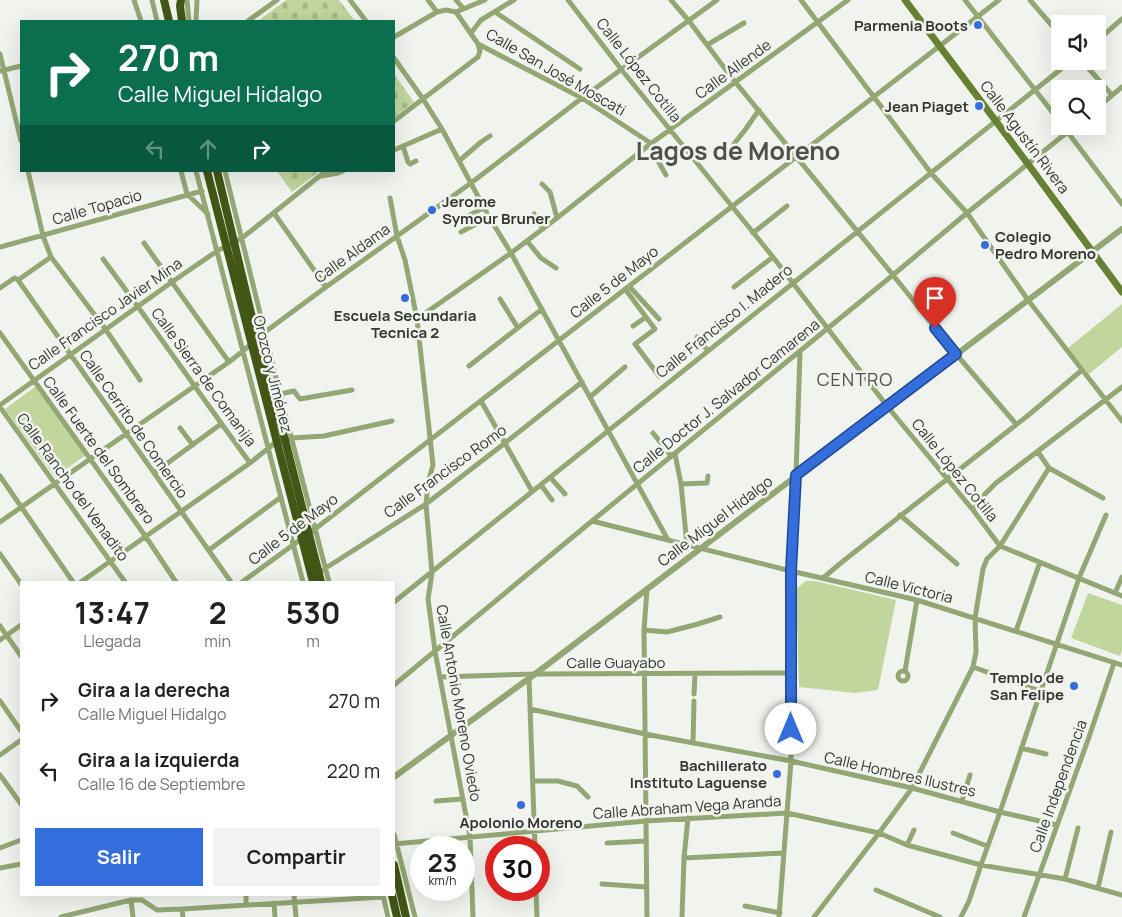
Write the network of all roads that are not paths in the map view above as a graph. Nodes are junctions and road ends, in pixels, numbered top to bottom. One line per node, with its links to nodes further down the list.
1 (134, 0): 28 (street)
2 (152, 0): 29 (street)
3 (164, 0): 30 (highway)
4 (181, 0): 31 (highway)
5 (187, 0): 32 (street)
6 (197, 0): 33 (street)
7 (277, 0): 34 (street)
8 (350, 0): 35 (street)
9 (428, 0): 23 (street)
10 (456, 0): 22 (street)
11 (485, 0): 22 (street)
12 (514, 0): 25 (street)
13 (568, 0): 50 (street, Calle López Cotilla)
14 (671, 0): 36 (street)
15 (717, 0): 36 (street, Calle Aldama)
16 (801, 0): 37 (street)
17 (848, 0): 37 (street, Calle Allende)
18 (905, 0): 45 (main road, Calle Agustín Rivera)
19 (965, 0): 26 (street)
20 (999, 0): 26 (street, Calle 5 de Mayo)
21 (1030, 0): 39 (street)
22 (463, 8): 24 (street)
23 (437, 12): 24 (street); 42 (street)
24 (456, 12): 41 (street, Calle San José Moscati)
25 (495, 12): 41 (street); 49 (street)
26 (978, 16): 45 (street, Calle 5 de Mayo); 56 (street)
27 (1122, 19): 40 (street)
28 (141, 20)
29 (157, 20)
30 (169, 20)
31 (182, 20)
32 (188, 20)
33 (196, 20)
34 (249, 20)
35 (365, 20)
36 (689, 21): 44 (street); 50 (street, Calle Aldama)
37 (818, 21): 54 (street, Calle Allende); 59 (street)
38 (744, 23): 44 (street)
39 (1051, 24)
40 (1106, 33)
41 (471, 34): 43 (street, Calle San José Moscati)
42 (395, 36)
43 (478, 44): 60 (street, Calle San José Moscati); 61 (street)
44 (707, 45): 54 (street)
45 (940, 46): 59 (street, Calle 5 de Mayo); 66 (main road, Calle Agustín Rivera)
46 (0, 54): 53 (street)
47 (395, 59): 61 (street)
48 (20, 66): 53 (street)
49 (580, 69)
50 (622, 69): 60 (street, Calle Aldama); 68 (street, Calle López Cotilla)
51 (1060, 70): 56 (street, Calle Francisco I. Madero)
52 (1090, 70): 57 (street)
53 (2, 71): 72 (street)
54 (736, 83): 63 (street); 68 (street, Calle Allende)
55 (1120, 88): 57 (street); 58 (street)
56 (1036, 90): 64 (street); 66 (street, Calle Francisco I. Madero)
57 (1112, 95): 62 (street)
58 (1122, 95)
59 (874, 97): 77 (street, Calle 5 de Mayo); 89 (street)
60 (582, 98): 74 (street, Calle San José Moscati); 92 (street, Calle Aldama)
61 (423, 99): 65 (street); 67 (street)
62 (1106, 100)
63 (759, 110): 73 (street); 77 (street)
64 (1051, 110)
65 (395, 120)
66 (996, 121): 80 (main road, Calle Agustín Rivera); 89 (street, Calle Francisco I. Madero)
67 (442, 129): 75 (street); 79 (street)
68 (671, 130): 74 (street, Calle Allende); 98 (street, Calle López Cotilla)
69 (1064, 135): 80 (street, Calle Doctor J. Salvador Camarena)
70 (1070, 135): 97 (street)
71 (490, 136): 79 (street)
72 (20, 137)
73 (734, 144)
74 (651, 145): 90 (street); 106 (street, Calle Allende)
75 (403, 146): 76 (street); 78 (street)
76 (395, 150)
77 (797, 156): 98 (street, Calle 5 de Mayo); 111 (street)
78 (416, 161)
79 (459, 161): 92 (street)
80 (1028, 164): 102 (street, Calle Doctor J. Salvador Camarena); 121 (main road, Calle Agustín Rivera)
81 (28, 172): 113 (street)
82 (181, 172): 95 (street)
83 (196, 172): 94 (street)
84 (207, 172): 118 (highway, Orozco y Jiménez)
85 (217, 172): 115 (highway, Orozco y Jiménez)
86 (225, 172): 115 (street, Orozco y Jiménez)
87 (325, 172): 91 (street, Calle Francisco Javier Mina)
88 (340, 172): 91 (street)
89 (931, 173): 102 (street); 111 (street, Calle Francisco I. Madero)
90 (666, 175)
91 (318, 177): 101 (street, Calle Francisco Javier Mina)
92 (471, 183): 100 (street); 114 (street, Calle Aldama)
93 (542, 184): 106 (street)
94 (202, 190): 95 (street, Calle Topacio); 103 (street)
95 (187, 194): 103 (street); 113 (street, Calle Topacio)
96 (390, 198): 114 (street, Calle Antonio Moreno Oviedo)
97 (1122, 204)
98 (732, 206): 112 (street, Calle López Cotilla); 134 (street, Calle 5 de Mayo)
99 (788, 206): 112 (street)
100 (484, 207): 105 (street); 107 (street)
101 (274, 213): 115 (street, Calle Francisco Javier Mina); 131 (street)
102 (967, 213): 127 (street, Calle Doctor J. Salvador Camarena); 137 (street)
103 (208, 214): 120 (street)
104 (534, 214): 108 (street)
105 (490, 217): 110 (street); 122 (street)
106 (557, 218): 108 (street, Calle Allende)
107 (453, 224)
108 (543, 229): 116 (street, Calle Allende)
109 (1122, 229): 121 (street, Calle Miguel Hidalgo)
110 (461, 232)
111 (857, 232): 127 (street); 130 (street, Calle Francisco I. Madero)
112 (753, 233): 124 (street, Calle López Cotilla)
113 (44, 236): 119 (street, Calle Topacio); 123 (street)
114 (397, 236): 131 (street, Calle Aldama); 141 (street, Calle Antonio Moreno Oviedo)
115 (238, 239): 118 (street, Calle Francisco Javier Mina); 147 (street, Orozco y Jiménez); 151 (highway, Orozco y Jiménez)
116 (527, 241): 122 (street, Calle Allende); 126 (street)
117 (144, 243): 129 (street)
118 (226, 246): 120 (street, Calle Francisco Javier Mina); 151 (highway, Orozco y Jiménez)
119 (0, 248)
120 (217, 251): 129 (street, Calle Francisco Javier Mina); 152 (street)
121 (1093, 251): 135 (main road, Calle Agustín Rivera); 137 (street, Calle Miguel Hidalgo)
122 (512, 253): 139 (street); 141 (street, Calle Allende)
123 (51, 257): 128 (street); 146 (street)
124 (773, 257): 130 (street, Calle López Cotilla); 132 (street)
125 (103, 259): 138 (street, Calle Sierra de Comanija)
126 (556, 268)
127 (893, 275): 145 (street, Calle Doctor J. Salvador Camarena); 155 (street)
128 (18, 279): 133 (street); 156 (street, Calle Cerrito de Comercio)
129 (172, 282): 138 (street, Calle Francisco Javier Mina); 157 (street)
130 (793, 282): 145 (street, Calle López Cotilla); 153 (street, Calle Francisco I. Madero)
131 (326, 287): 147 (street, Calle Aldama)
132 (734, 287)
133 (0, 288)
134 (627, 288): 140 (street); 142 (street); 150 (street, Calle 5 de Mayo)
135 (1122, 292)
136 (500, 299): 144 (street)
137 (1028, 300): 155 (street, Calle Miguel Hidalgo); 160 (street)
138 (138, 306): 146 (street, Calle Francisco Javier Mina); 165 (street, Calle Sierra de Comanija)
139 (542, 309): 144 (street); 150 (street)
140 (646, 316): 143 (street); 161 (street)
141 (416, 318): 183 (street, Calle Antonio Moreno Oviedo)
142 (659, 320)
143 (633, 326)
144 (518, 328): 158 (street)
145 (828, 328): 154 (street, Calle Doctor J. Salvador Camarena); 173 (street, Calle López Cotilla)
146 (106, 330): 156 (street, Calle Francisco Javier Mina); 162 (street)
147 (265, 332): 151 (street, Calle Aldama); 168 (street, Orozco y Jiménez)
148 (0, 333): 163 (street, Calle Fuerte del Sombrero)
149 (697, 337): 153 (street)
150 (559, 340): 164 (street); 171 (street, Calle 5 de Mayo)
151 (254, 341): 152 (street, Calle Aldama); 182 (highway, Orozco y Jiménez); 184 (highway, Orozco y Jiménez)
152 (243, 351): 157 (street, Calle Aldama); 187 (street)
153 (708, 351): 179 (street, Calle Francisco I. Madero)
154 (800, 352): 189 (street, Calle Doctor J. Salvador Camarena); 194 (street)
155 (956, 354): 173 (street, Calle Miguel Hidalgo); 177 (street)
156 (71, 355): 163 (street, Calle Francisco Javier Mina); 181 (street, Calle Cerrito de Comercio)
157 (228, 362): 165 (street, Calle Aldama)
158 (469, 366)
159 (625, 368): 169 (street)
160 (1082, 370): 170 (street); 177 (street)
161 (659, 376)
162 (140, 380)
163 (34, 381): 172 (street, Calle Francisco Javier Mina); 190 (street, Calle Fuerte del Sombrero)
164 (582, 382): 169 (street); 185 (street, Calle Francisco Romo)
165 (194, 386): 176 (street, Calle Sierra de Comanija); 181 (street, Calle Aldama)
166 (1122, 387): 170 (street)
167 (352, 390): 168 (street)
168 (280, 394): 182 (street, Orozco y Jiménez)
169 (590, 397): 179 (street)
170 (1106, 400): 175 (street); 188 (street)
171 (481, 401): 183 (street, Calle 5 de Mayo); 185 (street)
172 (0, 406): 199 (street, Calle Rancho del Venadito)
173 (887, 406): 194 (street, Calle Miguel Hidalgo); 198 (street, Calle López Cotilla)
174 (392, 420): 182 (street)
175 (1122, 421)
176 (221, 424): 186 (street); 191 (street, Calle Sierra de Comanija)
177 (1016, 424): 198 (street)
178 (180, 428): 186 (street)
179 (608, 430): 197 (street, Calle Francisco I. Madero); 200 (street)
180 (653, 433): 189 (street)
181 (126, 434): 190 (street, Calle Aldama); 193 (street, Calle Cerrito de Comercio)
182 (288, 439): 184 (street); 216 (highway, Orozco y Jiménez)
183 (430, 440): 208 (street, Calle Antonio Moreno Oviedo); 216 (street, Calle 5 de Mayo)
184 (276, 442): 187 (street); 216 (highway, Orozco y Jiménez)
185 (505, 443): 203 (street); 208 (street, Calle Francisco Romo)
186 (193, 445): 193 (street)
187 (269, 448): 191 (street); 205 (street)
188 (1038, 452): 192 (street); 210 (street)
189 (673, 455): 200 (street, Calle Doctor J. Salvador Camarena); 201 (street)
190 (91, 459): 199 (street, Calle Aldama); 217 (street, Calle Fuerte del Sombrero)
191 (250, 463): 211 (street)
192 (1049, 468): 206 (street); 221 (street)
193 (154, 473): 211 (street, Calle Cerrito de Comercio)
194 (796, 475): 222 (street, Calle Miguel Hidalgo); 229 (street)
195 (0, 476): 209 (street)
196 (708, 476): 201 (street)
197 (550, 477): 202 (street, Calle Francisco I. Madero); 204 (street)
198 (946, 479): 210 (street, Calle López Cotilla); 212 (street)
199 (55, 484): 209 (street, Calle Aldama); 225 (street, Calle Rancho del Venadito)
200 (638, 484): 214 (street, Calle Doctor J. Salvador Camarena); 218 (street)
201 (681, 484): 220 (street)
202 (541, 485): 203 (street, Calle Francisco I. Madero); 207 (street)
203 (532, 491): 230 (street, Calle Francisco I. Madero)
204 (565, 494)
205 (281, 497): 219 (street); 223 (street)
206 (1103, 498)
207 (552, 500)
208 (426, 504): 228 (street, Calle Francisco Romo); 230 (street, Calle Antonio Moreno Oviedo)
209 (22, 506): 215 (street, Calle Aldama); 235 (street)
210 (973, 510): 221 (street, Calle López Cotilla)
211 (181, 512): 217 (street); 223 (street, Calle Cerrito de Comercio)
212 (900, 515): 227 (street); 233 (street)
213 (1106, 516): 234 (street)
214 (592, 521): 218 (street, Calle Victoria); 260 (street, Calle Doctor J. Salvador Camarena)
215 (0, 522)
216 (309, 534): 219 (street, Calle 5 de Mayo); 228 (street, Orozco y Jiménez); 231 (highway, Orozco y Jiménez); 242 (highway, Orozco y Jiménez)
217 (146, 537): 225 (street); 238 (street, Calle Fuerte del Sombrero)
218 (668, 540): 220 (street, Calle Victoria)
219 (293, 545): 240 (street, Calle 5 de Mayo); 241 (street)
220 (687, 545): 222 (street, Calle Victoria)
221 (1000, 546): 226 (street); 252 (street)
222 (700, 549): 229 (street, Calle Victoria); 246 (street, Calle Miguel Hidalgo)
223 (209, 550): 239 (street, Calle Cerrito de Comercio)
224 (0, 554): 245 (street)
225 (111, 562): 236 (street); 237 (street, Calle Rancho del Venadito)
226 (1040, 562): 234 (street); 256 (street)
227 (957, 564)
228 (325, 568): 231 (street, Calle Francisco Romo); 244 (street, Orozco y Jiménez)
229 (791, 571): 233 (street, Calle Victoria); 266 (street)
230 (432, 572): 250 (street, Calle Francisco I. Madero); 260 (street, Calle Antonio Moreno Oviedo)
231 (318, 573): 243 (highway, Orozco y Jiménez)
232 (1122, 576): 247 (street)
233 (823, 578): 249 (street, Calle Victoria)
234 (1079, 578): 247 (street); 259 (street)
235 (72, 581)
236 (82, 581)
237 (125, 581)
238 (175, 581)
239 (230, 581)
240 (243, 581)
241 (302, 581)
242 (313, 581)
243 (321, 581)
244 (329, 581)
245 (20, 583)
246 (647, 589): 255 (street); 269 (street, Calle Miguel Hidalgo)
247 (1115, 593): 248 (street)
248 (1122, 596)
249 (917, 600): 252 (street, Calle Victoria); 265 (street)
250 (395, 601)
251 (720, 616): 255 (street)
252 (975, 618): 256 (street, Calle Victoria); 264 (street)
253 (0, 626): 257 (street)
254 (20, 626): 257 (street)
255 (644, 630): 267 (street)
256 (1016, 631): 259 (street, Calle Victoria)
257 (6, 635): 258 (street); 261 (street)
258 (0, 640)
259 (1056, 644): 262 (street, Calle Victoria); 272 (street)
260 (435, 651): 270 (street, Calle Antonio Moreno Oviedo); 271 (street, Calle Doctor J. Salvador Camarena)
261 (20, 655)
262 (1114, 662): 263 (street, Calle Victoria); 300 (street, Calle Independencia)
263 (1122, 665)
264 (972, 667): 272 (street); 290 (street)
265 (905, 671)
266 (792, 673): 268 (street, Calle Guayabo); 285 (street)
267 (644, 674): 268 (street, Calle Guayabo); 269 (street, Calle Guayabo); 278 (street)
268 (694, 674): 273 (street)
269 (532, 676): 270 (street, Calle Guayabo); 276 (street); 279 (street, Calle Miguel Hidalgo)
270 (440, 677): 279 (street, Calle Antonio Moreno Oviedo)
271 (395, 685)
272 (1040, 691): 282 (street)
273 (694, 694)
274 (0, 701): 277 (street)
275 (694, 701): 281 (street)
276 (530, 709): 278 (street, Calle Hombres Ilustres); 289 (street)
277 (20, 730)
278 (645, 734): 281 (street, Calle Hombres Ilustres); 299 (street)
279 (451, 736): 287 (street, Calle Miguel Hidalgo); 292 (street, Calle Antonio Moreno Oviedo)
280 (20, 741): 284 (street)
281 (693, 743): 285 (street, Calle Hombres Ilustres)
282 (1021, 748): 283 (street); 296 (street)
283 (1046, 754)
284 (0, 755)
285 (791, 761): 290 (street, Calle Hombres Ilustres); 297 (street)
286 (0, 774): 295 (street)
287 (395, 776)
288 (970, 776): 293 (street)
289 (533, 781): 291 (street); 303 (street)
290 (912, 788): 293 (street, Calle Hombres Ilustres); 305 (street)
291 (588, 797)
292 (462, 799): 294 (street); 307 (street, Calle Antonio Moreno Oviedo)
293 (962, 800): 296 (street, Calle Hombres Ilustres)
294 (436, 801)
295 (20, 803)
296 (1000, 812): 300 (street, Calle Hombres Ilustres); 316 (street)
297 (787, 813): 298 (street, Calle Abraham Vega Aranda); 305 (street, Calle Abraham Vega Aranda); 318 (street)
298 (688, 818): 299 (street, Calle Abraham Vega Aranda); 319 (street)
299 (646, 821): 303 (street, Calle Abraham Vega Aranda); 311 (street)
300 (1057, 825): 324 (street, Calle Independencia)
301 (1078, 828): 325 (street)
302 (914, 830): 315 (street)
303 (534, 831): 308 (street); 309 (street, Calle Abraham Vega Aranda)
304 (1111, 832): 328 (street)
305 (879, 833): 315 (street, Calle Abraham Vega Aranda); 357 (street)
306 (953, 833): 316 (street)
307 (470, 836)
308 (534, 836)
309 (475, 837)
310 (20, 840): 317 (street)
311 (646, 841): 314 (street); 327 (street)
312 (410, 842): 313 (street, Calle Abraham Vega Aranda)
313 (395, 843): 352 (street)
314 (607, 843)
315 (907, 845): 321 (street, Calle Abraham Vega Aranda)
316 (987, 846): 321 (street)
317 (0, 848)
318 (784, 852): 319 (street); 343 (street)
319 (684, 858): 356 (street)
320 (20, 864): 322 (street)
321 (980, 865): 324 (street, Calle Abraham Vega Aranda); 359 (street)
322 (0, 868)
323 (395, 869): 351 (highway)
324 (1040, 874): 325 (street, Calle Abraham Vega Aranda); 360 (street, Calle Independencia)
325 (1065, 879): 328 (street, Calle Abraham Vega Aranda)
326 (602, 884): 327 (street)
327 (646, 887): 355 (street)
328 (1098, 888): 330 (street, Calle Abraham Vega Aranda)
329 (876, 890): 358 (street)
330 (1122, 895)
331 (246, 896): 340 (street)
332 (294, 896): 338 (street)
333 (386, 896): 338 (street); 349 (street); 350 (highway)
334 (141, 898): 335 (street); 342 (street)
335 (131, 900): 344 (street); 345 (street)
336 (472, 901): 353 (street, Calle Antonio Moreno Oviedo)
337 (536, 901): 354 (street)
338 (295, 902): 339 (street); 348 (street)
339 (274, 903): 340 (street); 347 (street)
340 (246, 905): 342 (street)
341 (745, 906): 343 (street)
342 (182, 909): 346 (street)
343 (780, 915)
344 (61, 917)
345 (133, 917)
346 (183, 917)
347 (275, 917)
348 (296, 917)
349 (388, 917)
350 (397, 917)
351 (406, 917)
352 (416, 917)
353 (473, 917)
354 (537, 917)
355 (647, 917)
356 (682, 917)
357 (814, 917)
358 (940, 917)
359 (961, 917)
360 (1024, 917)

